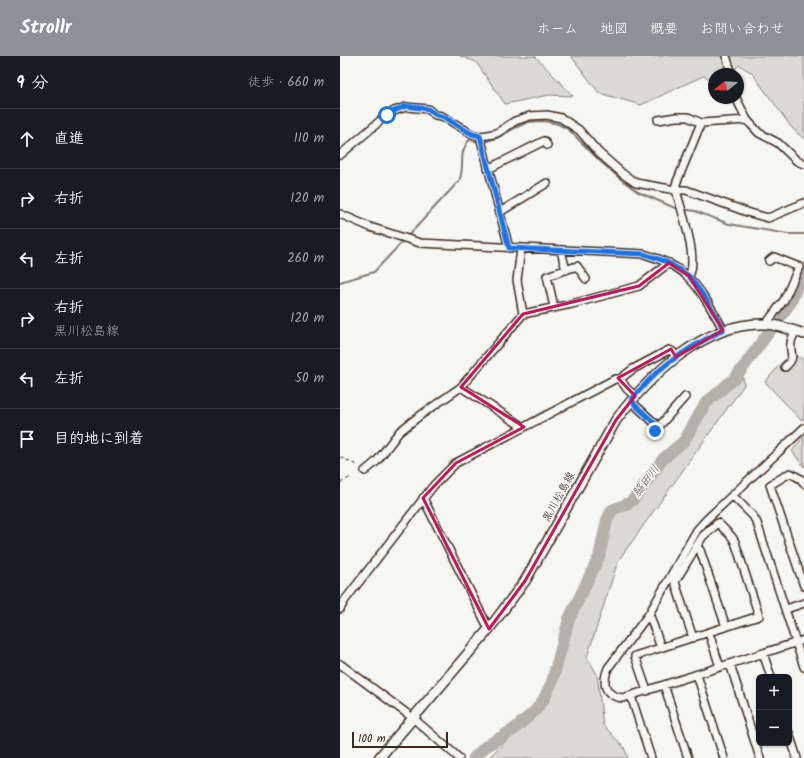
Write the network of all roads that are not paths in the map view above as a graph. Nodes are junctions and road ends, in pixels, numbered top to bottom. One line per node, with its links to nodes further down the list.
1 (726, 56): 2 (street)
2 (730, 68)
3 (739, 104): 5 (street)
4 (658, 120): 6 (street)
5 (747, 120): 6 (street); 10 (street)
6 (701, 123): 13 (street)
7 (480, 136): 9 (street); 11 (street); 13 (street)
8 (547, 145): 11 (street)
9 (340, 155)
10 (804, 164)
11 (488, 169): 15 (street)
12 (547, 183): 15 (street)
13 (676, 190): 14 (street); 23 (street)
14 (804, 203)
15 (500, 212): 17 (street)
16 (340, 214): 17 (street)
17 (509, 248): 18 (street)
18 (521, 249): 19 (street); 26 (street)
19 (561, 251): 21 (street); 22 (street)
20 (769, 261): 27 (street)
21 (669, 263): 23 (street); 25 (street)
22 (566, 270): 24 (street); 25 (street)
23 (689, 276): 28 (street)
24 (586, 279)
25 (554, 308): 26 (street)
26 (523, 314): 33 (street)
27 (766, 324): 28 (main road, 黒川松島線); 29 (main road, 黒川松島線)
28 (723, 330): 30 (main road, 黒川松島線)
29 (800, 333): 31 (street)
30 (676, 357): 32 (street); 34 (main road, 黒川松島線)
31 (785, 367)
32 (620, 379): 34 (street); 36 (street)
33 (461, 387): 36 (street); 38 (street)
34 (633, 397): 35 (street); 49 (main road, 黒川松島線)
35 (685, 397)
36 (522, 428): 41 (street)
37 (804, 428): 40 (street)
38 (365, 471)
39 (804, 484): 43 (street)
40 (733, 496): 46 (street); 47 (street)
41 (424, 498): 45 (street); 49 (street)
42 (696, 547): 48 (street); 48 (street); 51 (street)
43 (804, 586)
44 (804, 603): 46 (street)
45 (340, 609)
46 (786, 609): 53 (street)
47 (648, 614): 54 (street); 64 (street)
48 (726, 627): 50 (street)
49 (489, 629): 65 (main road, 黒川松島線)
50 (709, 632): 51 (street); 58 (street)
51 (693, 638): 54 (street)
52 (804, 640): 53 (street)
53 (796, 642): 55 (street); 59 (street)
54 (661, 648): 63 (street)
55 (763, 653): 57 (street); 61 (street)
56 (340, 664): 65 (street)
57 (730, 664): 58 (street); 72 (street)
58 (720, 667): 60 (street)
59 (804, 667)
60 (697, 674): 62 (street); 71 (street)
61 (770, 674)
62 (664, 686): 63 (street); 70 (street)
63 (647, 691): 64 (street)
64 (631, 696): 69 (street)
65 (413, 718): 67 (main road, 黒川松島線); 68 (street)
66 (792, 742): 73 (street)
67 (378, 758)
68 (459, 758)
69 (651, 758)
70 (688, 758)
71 (724, 758)
72 (760, 758)
73 (797, 758)

